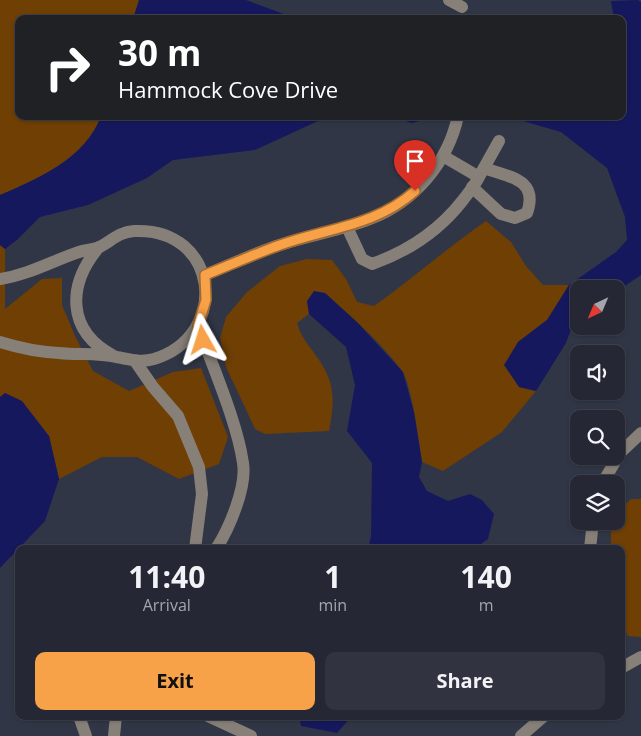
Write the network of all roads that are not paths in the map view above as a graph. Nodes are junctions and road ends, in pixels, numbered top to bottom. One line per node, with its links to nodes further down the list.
1 (449, 0): 2 (street)
2 (465, 8)
3 (457, 120): 5 (street)
4 (499, 141): 6 (street)
5 (443, 156): 6 (street); 7 (street)
6 (478, 177): 7 (street)
7 (347, 227): 9 (street)
8 (99, 248): 9 (street); 10 (street); 13 (street)
9 (205, 275): 11 (street)
10 (0, 279)
11 (198, 325): 14 (street); 19 (street)
12 (0, 342): 13 (street)
13 (116, 357): 14 (street)
14 (135, 361): 18 (street)
15 (641, 433): 16 (street)
16 (607, 475)
17 (592, 530): 20 (street)
18 (196, 545)
19 (219, 545)
20 (590, 545)
21 (641, 657): 22 (street)
22 (625, 665)
23 (80, 720): 27 (street)
24 (116, 720): 28 (street)
25 (217, 720): 29 (street)
26 (539, 720): 30 (street)
27 (86, 736)
28 (114, 736)
29 (251, 736)
30 (521, 736)

